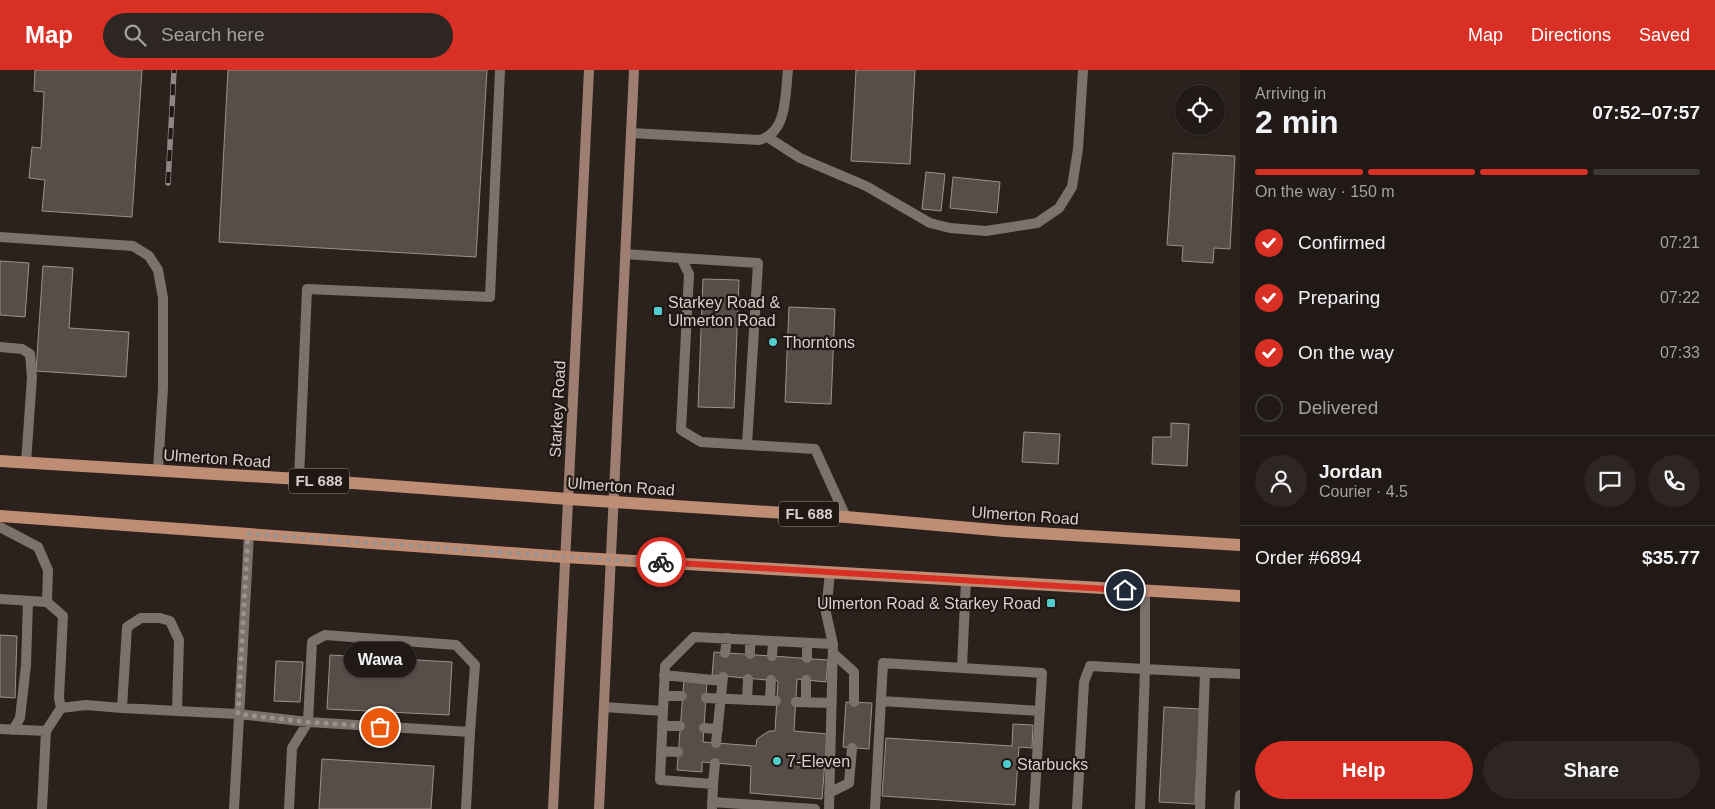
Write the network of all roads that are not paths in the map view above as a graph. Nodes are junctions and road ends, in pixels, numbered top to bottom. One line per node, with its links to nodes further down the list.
1 (500, 70): 16 (street)
2 (589, 70): 17 (main road, Starkey Road)
3 (634, 70): 6 (main road)
4 (788, 70): 7 (street)
5 (1083, 70): 7 (street)
6 (631, 133): 7 (street); 9 (main road)
7 (769, 138)
8 (0, 236): 15 (street)
9 (626, 254): 10 (street); 18 (main road)
10 (681, 258): 12 (street); 12 (street)
11 (0, 347): 14 (street)
12 (747, 445): 20 (street)
13 (0, 461): 14 (main road, Ulmerton Road / FL 688)
14 (26, 463): 15 (main road, Ulmerton Road / FL 688)
15 (158, 470): 16 (main road, Ulmerton Road / FL 688)
16 (298, 479): 17 (main road, Ulmerton Road / FL 688)
17 (568, 499): 18 (main road, Ulmerton Road / FL 688); 24 (main road, Starkey Road)
18 (613, 502): 20 (main road, Ulmerton Road / FL 688); 25 (main road)
19 (0, 516): 22 (main road)
20 (846, 517): 23 (main road, Ulmerton Road / FL 688)
21 (0, 527): 32 (street)
22 (248, 534): 24 (main road); 64 (street)
23 (1240, 545)
24 (566, 557): 25 (main road); 87 (main road, Starkey Road)
25 (611, 559): 26 (main road); 58 (main road)
26 (830, 572): 27 (main road); 37 (street)
27 (966, 580): 28 (main road); 42 (street)
28 (1145, 591): 29 (main road); 43 (street)
29 (1240, 596)
30 (0, 600): 31 (street)
31 (28, 601): 32 (street); 71 (street)
32 (47, 602): 59 (street)
33 (727, 638): 34 (street); 38 (street); 46 (street)
34 (750, 640): 35 (street); 39 (street)
35 (773, 642): 36 (street); 40 (street)
36 (807, 643): 37 (street); 41 (street)
37 (834, 649): 56 (street); 57 (street)
38 (726, 652)
39 (750, 654)
40 (772, 656)
41 (807, 658)
42 (962, 667): 55 (street); 61 (street)
43 (1145, 669): 44 (street); 93 (street); 94 (street)
44 (1205, 672): 45 (street); 95 (street)
45 (1240, 674)
46 (664, 675): 50 (street); 53 (street)
47 (748, 678): 54 (street)
48 (771, 680): 54 (street)
49 (806, 680): 57 (street)
50 (664, 696): 51 (street); 63 (street)
51 (682, 696)
52 (706, 698): 53 (street)
53 (722, 699): 54 (street); 70 (street)
54 (747, 700)
55 (881, 701): 61 (street); 91 (street)
56 (854, 702)
57 (832, 703): 80 (street)
58 (604, 707): 63 (street); 88 (main road)
59 (61, 708): 60 (street); 72 (street)
60 (122, 708): 62 (street); 62 (street)
61 (1040, 710): 92 (street)
62 (177, 711): 64 (street)
63 (663, 711): 66 (street)
64 (238, 714): 65 (street); 84 (street)
65 (308, 722): 73 (street); 73 (street); 85 (street)
66 (662, 726): 67 (street); 76 (street)
67 (680, 726)
68 (704, 728): 70 (street)
69 (0, 729): 71 (street)
70 (718, 729): 74 (street)
71 (13, 730): 72 (street)
72 (46, 731): 83 (street)
73 (470, 732): 86 (street)
74 (716, 743)
75 (852, 748): 80 (street)
76 (662, 751): 77 (street); 79 (street)
77 (678, 752)
78 (714, 763): 79 (street)
79 (713, 784): 82 (street)
80 (829, 793): 90 (street)
81 (1240, 795): 96 (street)
82 (712, 805): 89 (street)
83 (42, 809)
84 (234, 809)
85 (289, 809)
86 (466, 809)
87 (553, 809)
88 (599, 809)
89 (815, 809)
90 (829, 809)
91 (875, 809)
92 (1034, 809)
93 (1078, 809)
94 (1140, 809)
95 (1200, 809)
96 (1239, 809)

